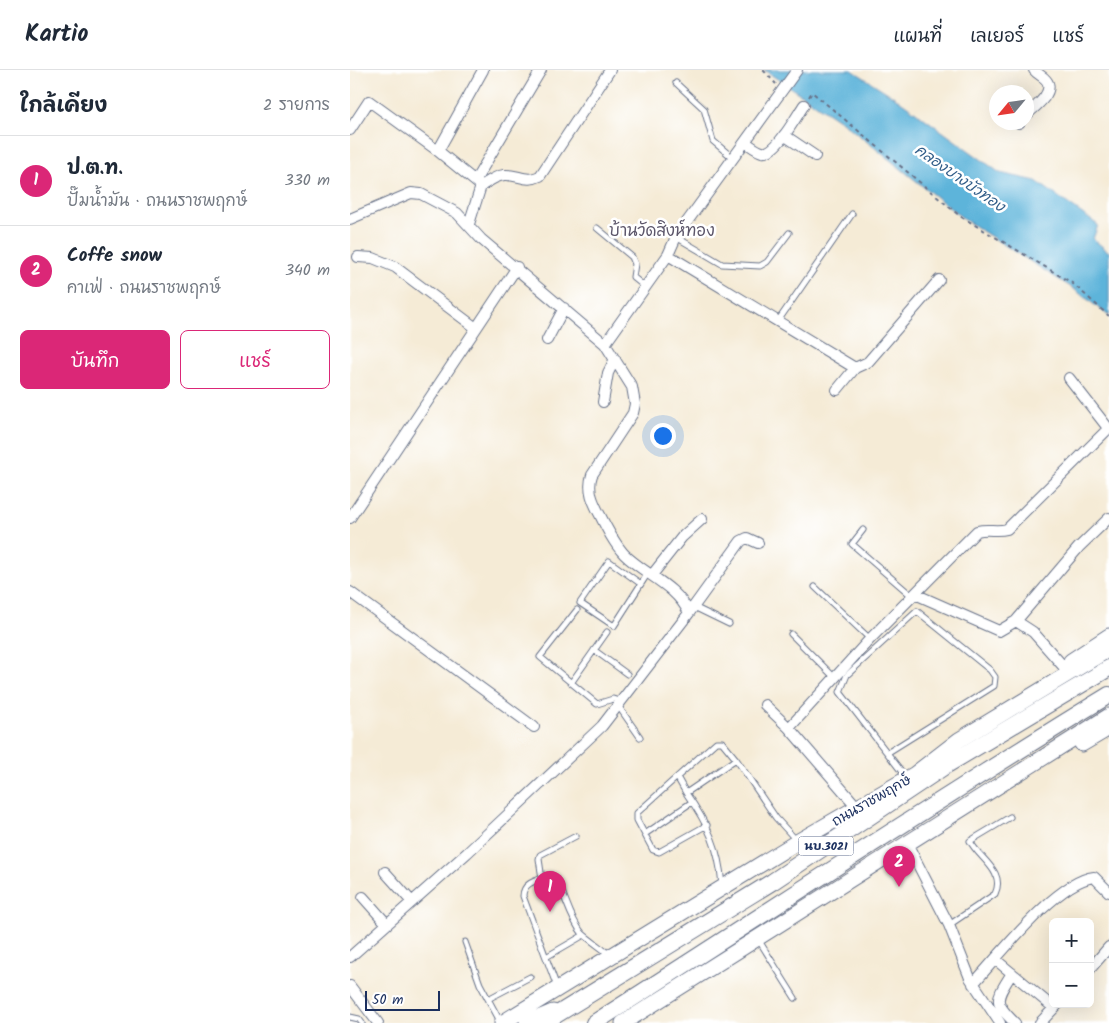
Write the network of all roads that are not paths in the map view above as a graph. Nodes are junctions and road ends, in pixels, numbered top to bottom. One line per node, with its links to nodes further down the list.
1 (483, 70): 12 (street)
2 (541, 70): 15 (street)
3 (610, 70): 15 (street)
4 (797, 70): 11 (street)
5 (1034, 70): 8 (street)
6 (676, 84): 14 (lane)
7 (804, 106): 10 (street)
8 (1034, 107)
9 (350, 130): 12 (street)
10 (784, 135): 11 (street); 13 (street)
11 (745, 142): 14 (street)
12 (438, 151): 15 (street)
13 (815, 156)
14 (733, 158): 21 (street)
15 (478, 184): 18 (street)
16 (852, 214): 28 (lane)
17 (350, 219): 18 (street)
18 (469, 224): 24 (street)
19 (597, 228): 26 (lane)
20 (789, 233): 21 (lane)
21 (676, 237): 22 (street)
22 (668, 255): 26 (street); 28 (street)
23 (358, 257): 29 (street)
24 (516, 267): 27 (street); 29 (street)
25 (939, 280): 33 (street)
26 (645, 287): 31 (street)
27 (564, 308): 30 (street); 31 (street)
28 (778, 321): 33 (street)
29 (476, 328): 38 (street)
30 (547, 340)
31 (605, 344): 32 (street)
32 (615, 359): 36 (street); 43 (street)
33 (855, 368): 35 (street)
34 (1069, 378): 37 (street)
35 (837, 390)
36 (603, 402)
37 (1109, 428): 47 (street)
38 (350, 518)
39 (1109, 518): 50 (street)
40 (702, 519): 43 (street)
41 (863, 530): 47 (lane)
42 (758, 543): 49 (street)
43 (650, 574): 44 (lane); 49 (street)
44 (641, 584): 44 (lane)
45 (815, 587): 55 (lane)
46 (350, 592): 67 (street)
47 (914, 595): 50 (street); 55 (street)
48 (577, 610): 62 (lane)
49 (691, 610): 51 (lane); 64 (street)
50 (1016, 621): 58 (street)
51 (729, 624)
52 (607, 632): 57 (lane)
53 (792, 634): 61 (lane)
54 (1109, 636): 58 (main road)
55 (870, 639): 61 (street)
56 (1109, 649): 74 (main road, ถนนราชพฤกษ์ / นบ.3021)
57 (594, 650): 60 (lane); 62 (lane)
58 (1063, 666): 74 (main road)
59 (1109, 668): 110 (main road, ถนนราชพฤกษ์ / นบ.3021)
60 (627, 674)
61 (835, 678): 68 (street)
62 (571, 683): 64 (lane)
63 (1109, 696): 119 (main road, นบ.3021)
64 (620, 704): 70 (lane); 90 (street)
65 (765, 705): 68 (street)
66 (1109, 716): 87 (main road, นบ.3021)
67 (534, 727)
68 (789, 728): 77 (street)
69 (1109, 728): 83 (main road)
70 (640, 737)
71 (887, 753): 71 (lane); 74 (lane)
72 (736, 759): 73 (lane); 75 (lane); 82 (lane)
73 (677, 776): 75 (lane); 80 (lane)
74 (911, 776): 77 (main road, ถนนราชพฤกษ์ / นบ.3021)
75 (686, 794): 76 (lane)
76 (692, 802): 79 (lane); 80 (lane)
77 (858, 808): 82 (main road, ถนนราชพฤกษ์ / นบ.3021)
78 (1010, 817): 92 (lane)
79 (707, 826): 80 (lane); 86 (lane)
80 (645, 834)
81 (576, 836): 85 (lane)
82 (798, 842): 86 (main road, ถนนราชพฤกษ์ / นบ.3021)
83 (911, 851): 87 (main road); 92 (street)
84 (385, 872): 90 (street)
85 (542, 879): 93 (lane); 99 (lane)
86 (722, 888): 97 (main road, ถนนราชพฤกษ์ / นบ.3021)
87 (829, 892): 94 (main road, นบ.3021)
88 (1109, 892): 100 (street)
89 (363, 897): 91 (street)
90 (412, 902): 91 (street)
91 (387, 924): 98 (street)
92 (949, 925): 104 (street)
93 (584, 935): 97 (lane); 99 (lane)
94 (757, 938): 107 (lane); 113 (main road, นบ.3021)
95 (465, 942): 108 (lane)
96 (1109, 947): 101 (street)
97 (611, 956): 106 (main road, ถนนราชพฤกษ์ / นบ.3021)
98 (350, 957)
99 (546, 957): 106 (lane)
100 (996, 960): 102 (street); 104 (street)
101 (1094, 964)
102 (1012, 973): 109 (street); 121 (street)
103 (530, 977): 108 (lane)
104 (973, 984): 120 (street)
105 (350, 986): 115 (street)
106 (558, 990): 116 (main road, ถนนราชพฤกษ์ / นบ.3021)
107 (794, 998)
108 (488, 999): 116 (lane)
109 (1049, 1001)
110 (572, 1005): 117 (main road); 118 (main road, ถนนราชพฤกษ์ / นบ.3021)
111 (1054, 1008): 122 (street)
112 (350, 1018): 114 (lane)
113 (622, 1022)
114 (362, 1023)
115 (378, 1023)
116 (502, 1023)
117 (527, 1023)
118 (542, 1023)
119 (594, 1023)
120 (1000, 1023)
121 (1015, 1023)
122 (1040, 1023)

